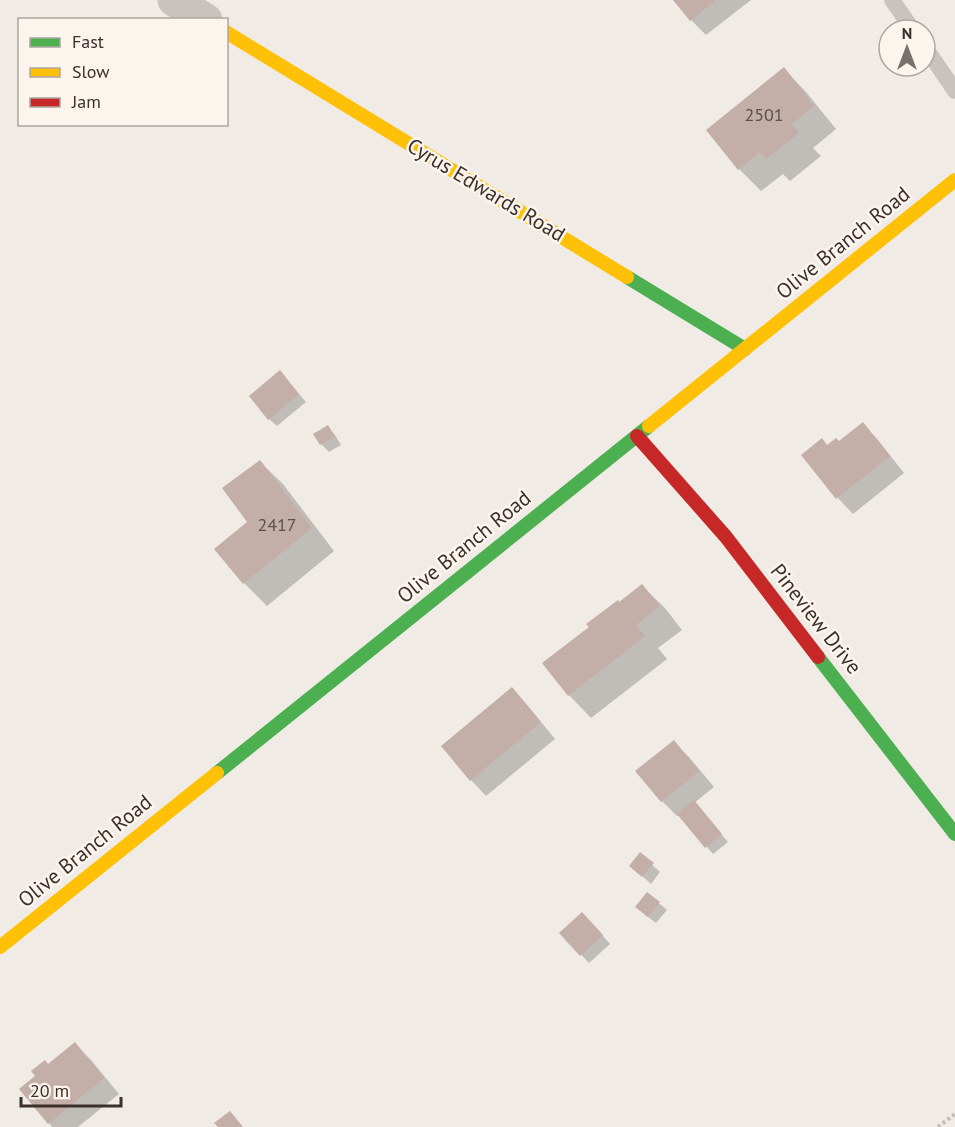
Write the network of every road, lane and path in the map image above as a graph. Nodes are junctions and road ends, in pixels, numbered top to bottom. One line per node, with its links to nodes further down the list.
1 (174, 0): 3 (street)
2 (892, 0): 4 (lane)
3 (203, 18)
4 (905, 18)
5 (228, 33): 9 (street, Cyrus Edwards Road)
6 (937, 65): 7 (lane)
7 (955, 91)
8 (955, 180): 9 (street, Olive Branch Road)
9 (745, 349): 10 (street, Olive Branch Road)
10 (637, 436): 11 (street, Pineview Drive); 12 (street, Olive Branch Road)
11 (955, 834)
12 (0, 947)
13 (955, 1114): 14 (path)
14 (938, 1127)

